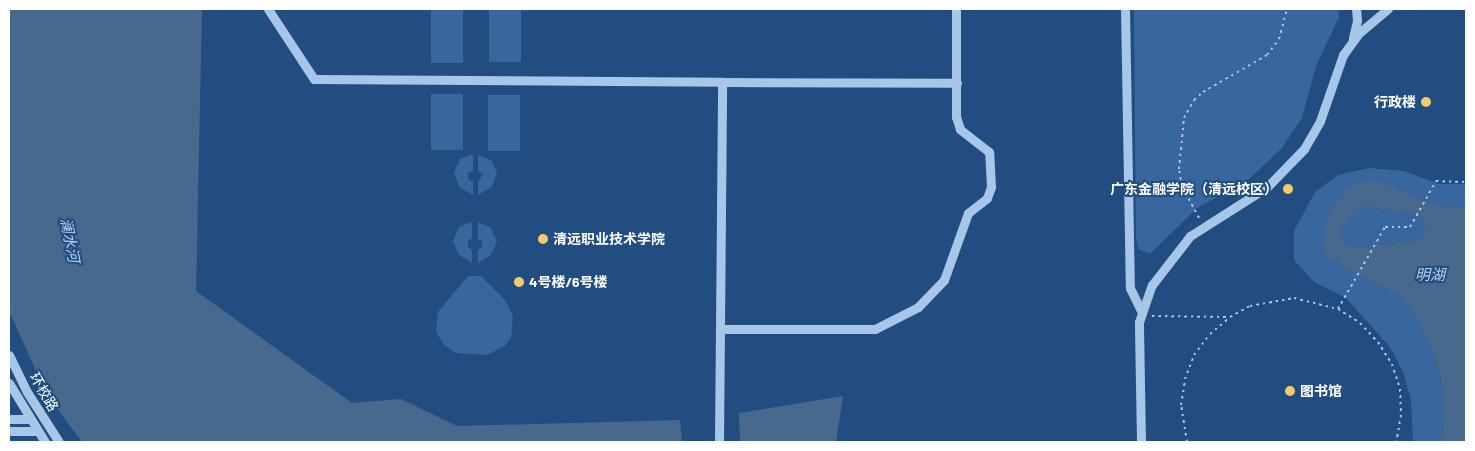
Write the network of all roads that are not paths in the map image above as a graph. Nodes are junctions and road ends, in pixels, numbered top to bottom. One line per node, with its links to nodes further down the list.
1 (268, 9): 7 (street)
2 (956, 9): 8 (street)
3 (1125, 9): 9 (street)
4 (1356, 9): 6 (street)
5 (1388, 9): 6 (street)
6 (1350, 45): 9 (street)
7 (722, 82): 8 (street); 10 (street)
8 (956, 83): 10 (street)
9 (1140, 313): 20 (street)
10 (720, 328): 19 (street)
11 (9, 355): 18 (street, 环校路)
12 (9, 383): 14 (street, 环校路)
13 (9, 419): 14 (street)
14 (30, 419): 16 (street, 环校路)
15 (9, 431): 16 (street)
16 (38, 431): 17 (street, 环校路)
17 (45, 442)
18 (59, 442)
19 (719, 442)
20 (1141, 442)

